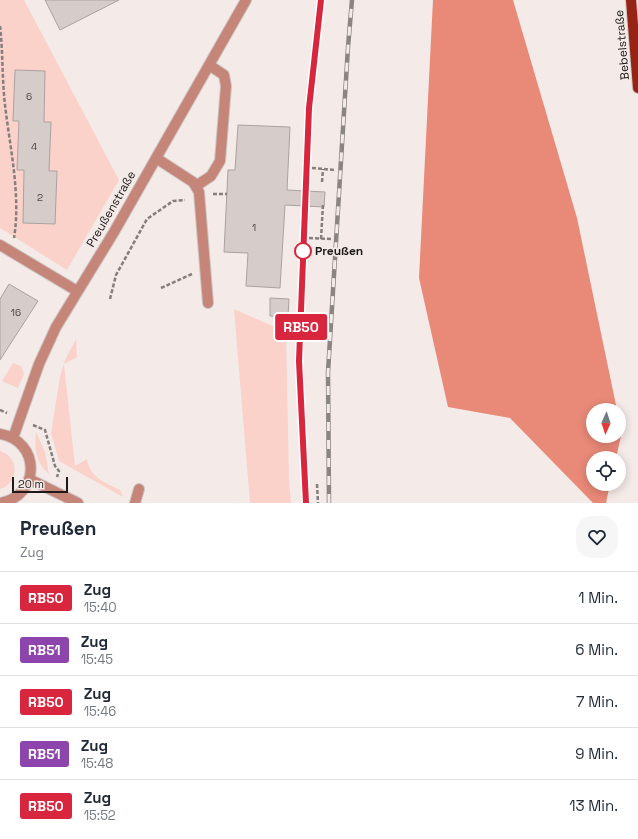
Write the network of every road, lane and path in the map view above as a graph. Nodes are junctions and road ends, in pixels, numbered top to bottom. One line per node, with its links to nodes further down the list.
1 (246, 0): 4 (street, Preußenstraße)
2 (631, 0): 5 (main road, Bebelstraße)
3 (0, 26): 20 (path)
4 (209, 65): 7 (street, Preußenstraße); 12 (street)
5 (638, 77): 6 (main road, Bebelstraße)
6 (638, 88)
7 (156, 158): 12 (street); 23 (street, Preußenstraße)
8 (312, 168): 9 (path)
9 (323, 169): 10 (path); 11 (path)
10 (335, 170)
11 (322, 182)
12 (196, 186): 14 (street)
13 (227, 194): 14 (path)
14 (200, 197): 24 (path); 25 (street)
15 (323, 204): 17 (path)
16 (309, 238): 17 (path)
17 (321, 238): 18 (path)
18 (331, 239)
19 (0, 245): 20 (street)
20 (12, 252): 23 (street)
21 (183, 278): 22 (path)
22 (161, 288)
23 (77, 291): 30 (street, Preußenstraße)
24 (110, 299)
25 (208, 304)
26 (0, 410): 27 (path)
27 (8, 413)
28 (36, 426): 31 (path)
29 (0, 434): 30 (street)
30 (13, 438): 32 (street)
31 (56, 478)
32 (30, 479): 35 (street); 36 (street)
33 (317, 484): 38 (path)
34 (139, 489): 37 (street)
35 (0, 503)
36 (78, 503)
37 (135, 503)
38 (318, 503)

